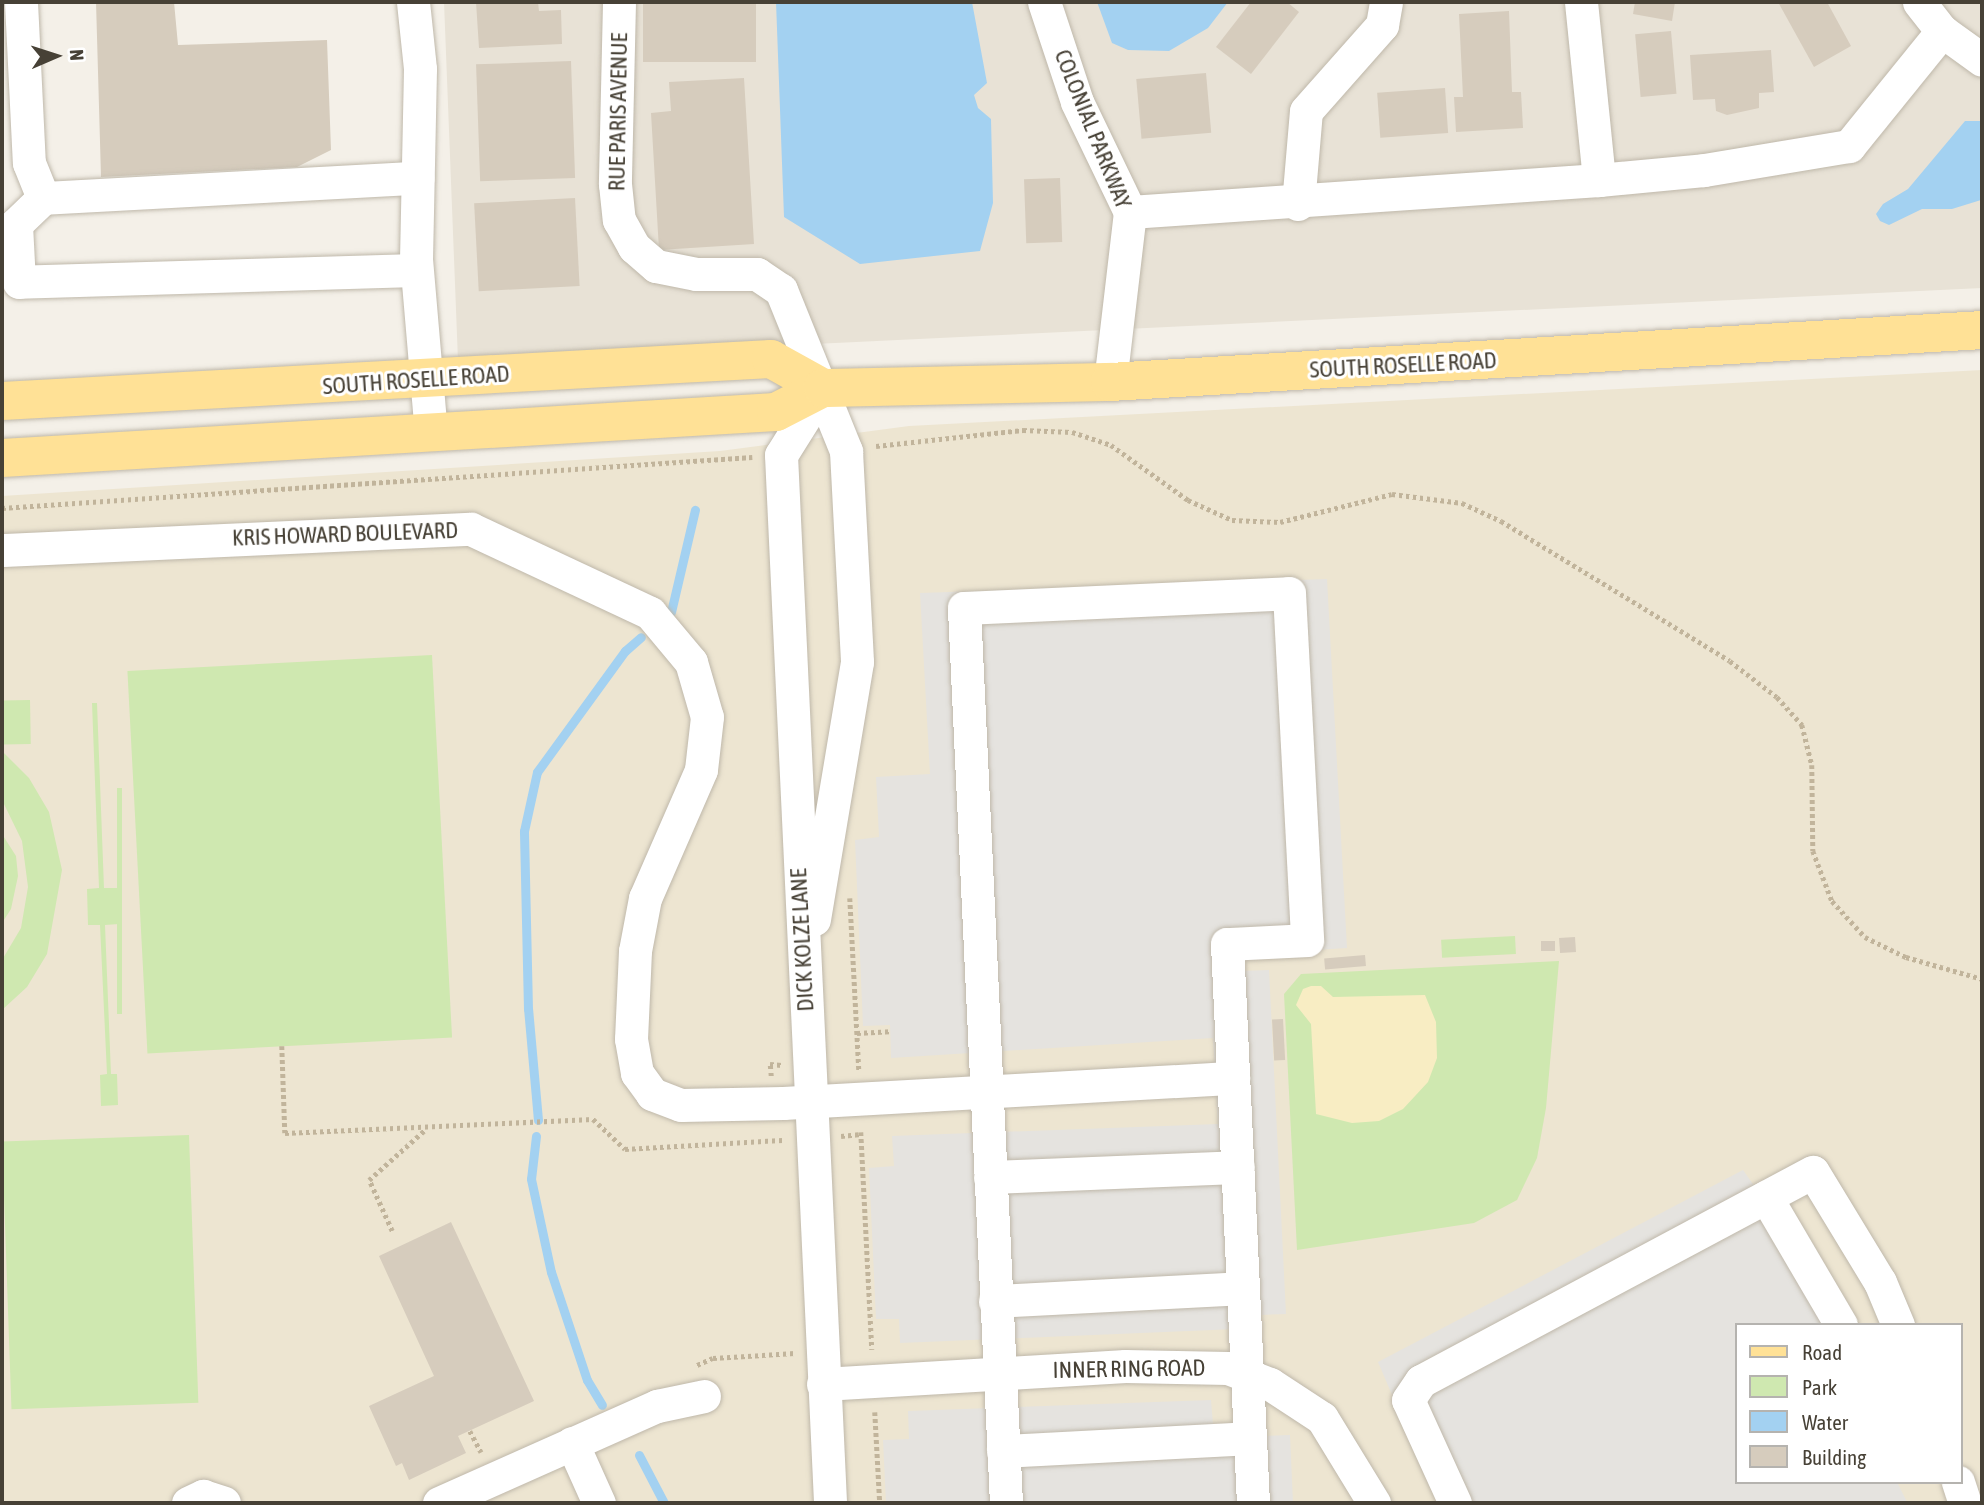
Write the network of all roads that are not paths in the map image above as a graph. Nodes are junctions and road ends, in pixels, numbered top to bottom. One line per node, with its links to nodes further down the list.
1 (21, 2): 12 (street)
2 (413, 2): 10 (street)
3 (619, 2): 19 (street, RUE PARIS AVENUE)
4 (1044, 2): 14 (street, COLONIAL PARKWAY)
5 (1386, 2): 13 (street)
6 (1581, 2): 11 (street)
7 (1919, 2): 8 (street)
8 (1942, 31): 9 (street); 11 (street)
9 (1982, 60)
10 (417, 178): 12 (street); 15 (street)
11 (1599, 180): 13 (street)
12 (43, 198): 15 (street)
13 (1298, 204): 14 (street)
14 (1130, 212): 18 (street, COLONIAL PARKWAY)
15 (416, 270): 17 (street)
16 (1982, 330): 18 (main road, SOUTH ROSELLE ROAD)
17 (426, 380): 19 (main road, SOUTH ROSELLE ROAD); 20 (main road, SOUTH ROSELLE ROAD); 21 (street)
18 (1110, 382): 19 (main road, SOUTH ROSELLE ROAD)
19 (822, 388): 21 (main road, SOUTH ROSELLE ROAD); 24 (street, RUE PARIS AVENUE); 24 (street, DICK KOLZE LANE)
20 (2, 401)
21 (431, 433): 22 (main road, SOUTH ROSELLE ROAD)
22 (2, 458)
23 (2, 550): 27 (street, KRIS HOWARD BOULEVARD)
24 (803, 980): 27 (street, DICK KOLZE LANE)
25 (1233, 1079): 26 (street, KRIS HOWARD BOULEVARD); 26 (street); 28 (street)
26 (986, 1092): 27 (street, KRIS HOWARD BOULEVARD); 29 (street)
27 (796, 1102): 37 (street, DICK KOLZE LANE)
28 (1238, 1167): 29 (street); 31 (street)
29 (990, 1177): 32 (street)
30 (1766, 1197): 33 (street); 34 (street); 51 (street)
31 (1244, 1288): 32 (street); 36 (street)
32 (995, 1301): 35 (street)
33 (1840, 1323)
34 (1897, 1323)
35 (998, 1373): 36 (street, INNER RING ROAD); 37 (street, INNER RING ROAD); 41 (street)
36 (1247, 1373): 39 (street); 50 (street, INNER RING ROAD)
37 (823, 1384): 47 (street, DICK KOLZE LANE)
38 (704, 1396): 40 (street)
39 (1250, 1438): 41 (street); 49 (street)
40 (572, 1443): 45 (street); 46 (street)
41 (1003, 1451): 48 (street)
42 (1959, 1484): 52 (street)
43 (188, 1503): 44 (street)
44 (224, 1503)
45 (439, 1503)
46 (599, 1503)
47 (830, 1503)
48 (1006, 1503)
49 (1253, 1503)
50 (1374, 1503)
51 (1455, 1503)
52 (1965, 1503)

